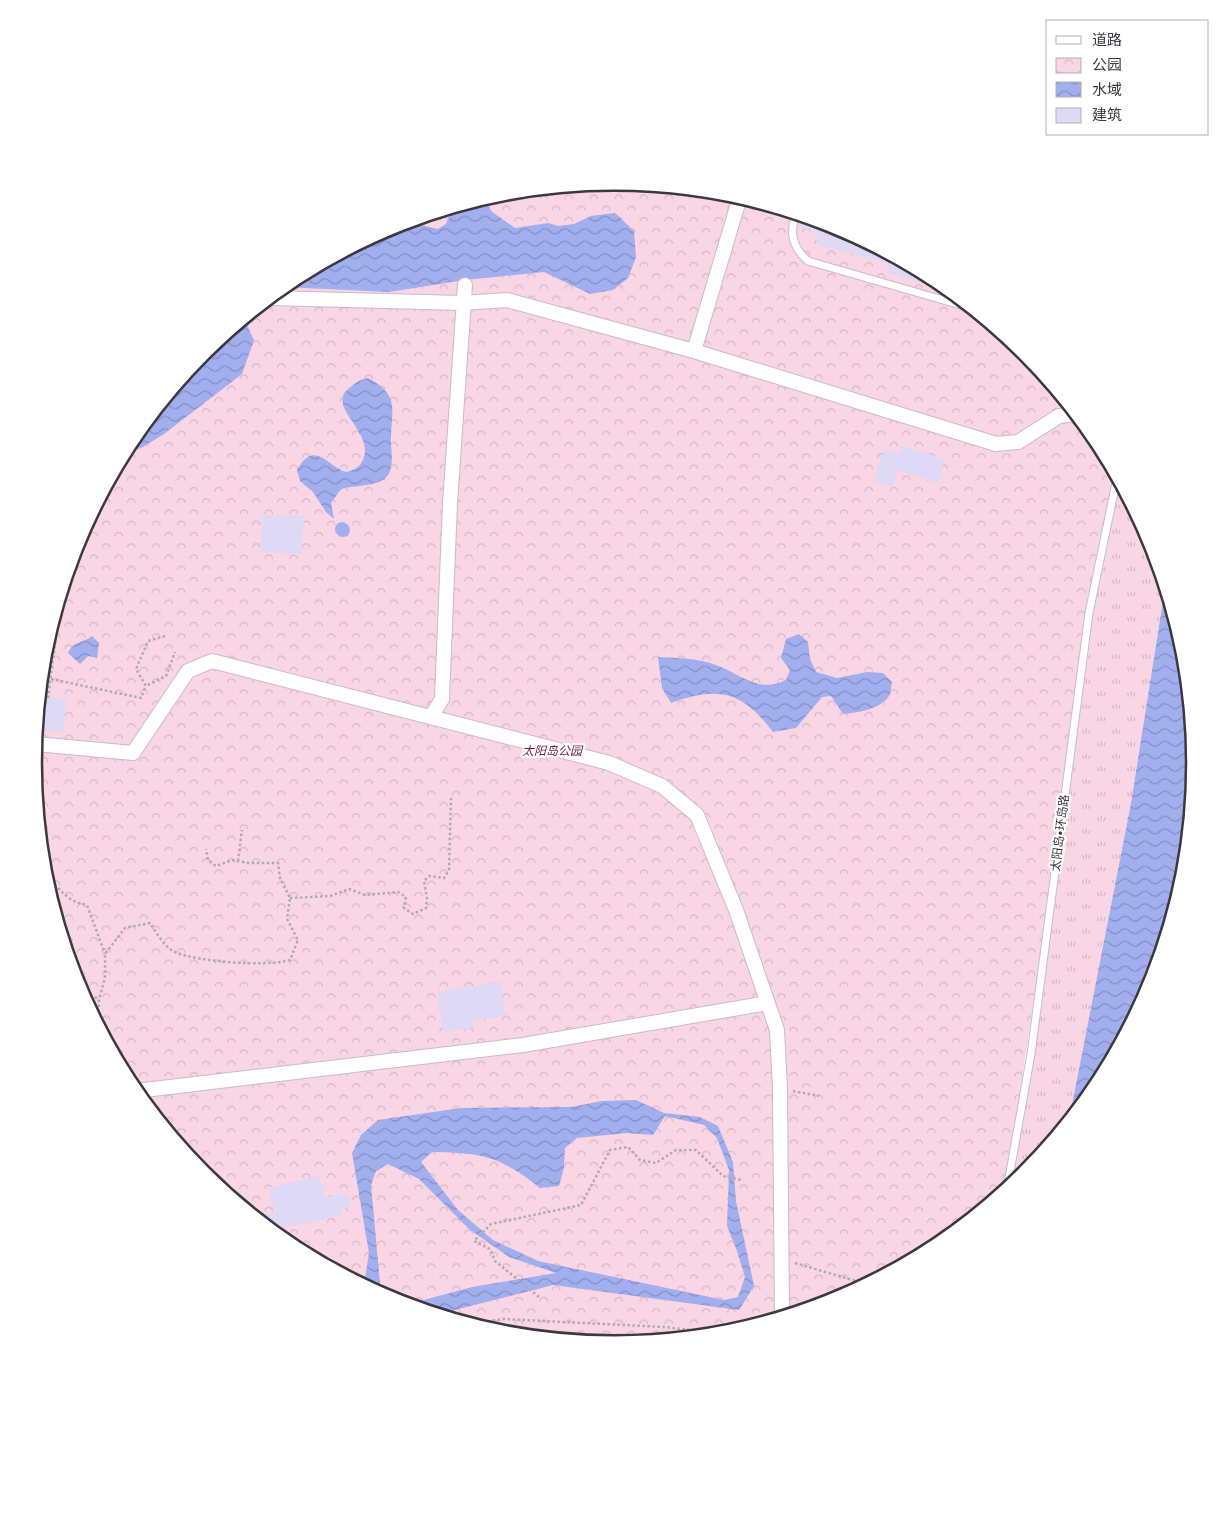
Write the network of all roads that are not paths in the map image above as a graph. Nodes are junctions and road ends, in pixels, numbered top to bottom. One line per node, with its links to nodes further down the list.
1 (738, 205): 7 (street)
2 (793, 220): 5 (lane)
3 (465, 285): 6 (street)
4 (281, 298): 6 (street)
5 (955, 303)
6 (462, 304): 7 (street); 10 (street)
7 (694, 351): 8 (street)
8 (1068, 415)
9 (1115, 487): 14 (lane, 太阳岛•环岛路)
10 (430, 717): 11 (street); 12 (street)
11 (43, 745)
12 (768, 1003): 13 (street); 15 (street)
13 (146, 1090)
14 (1009, 1176)
15 (782, 1310)

